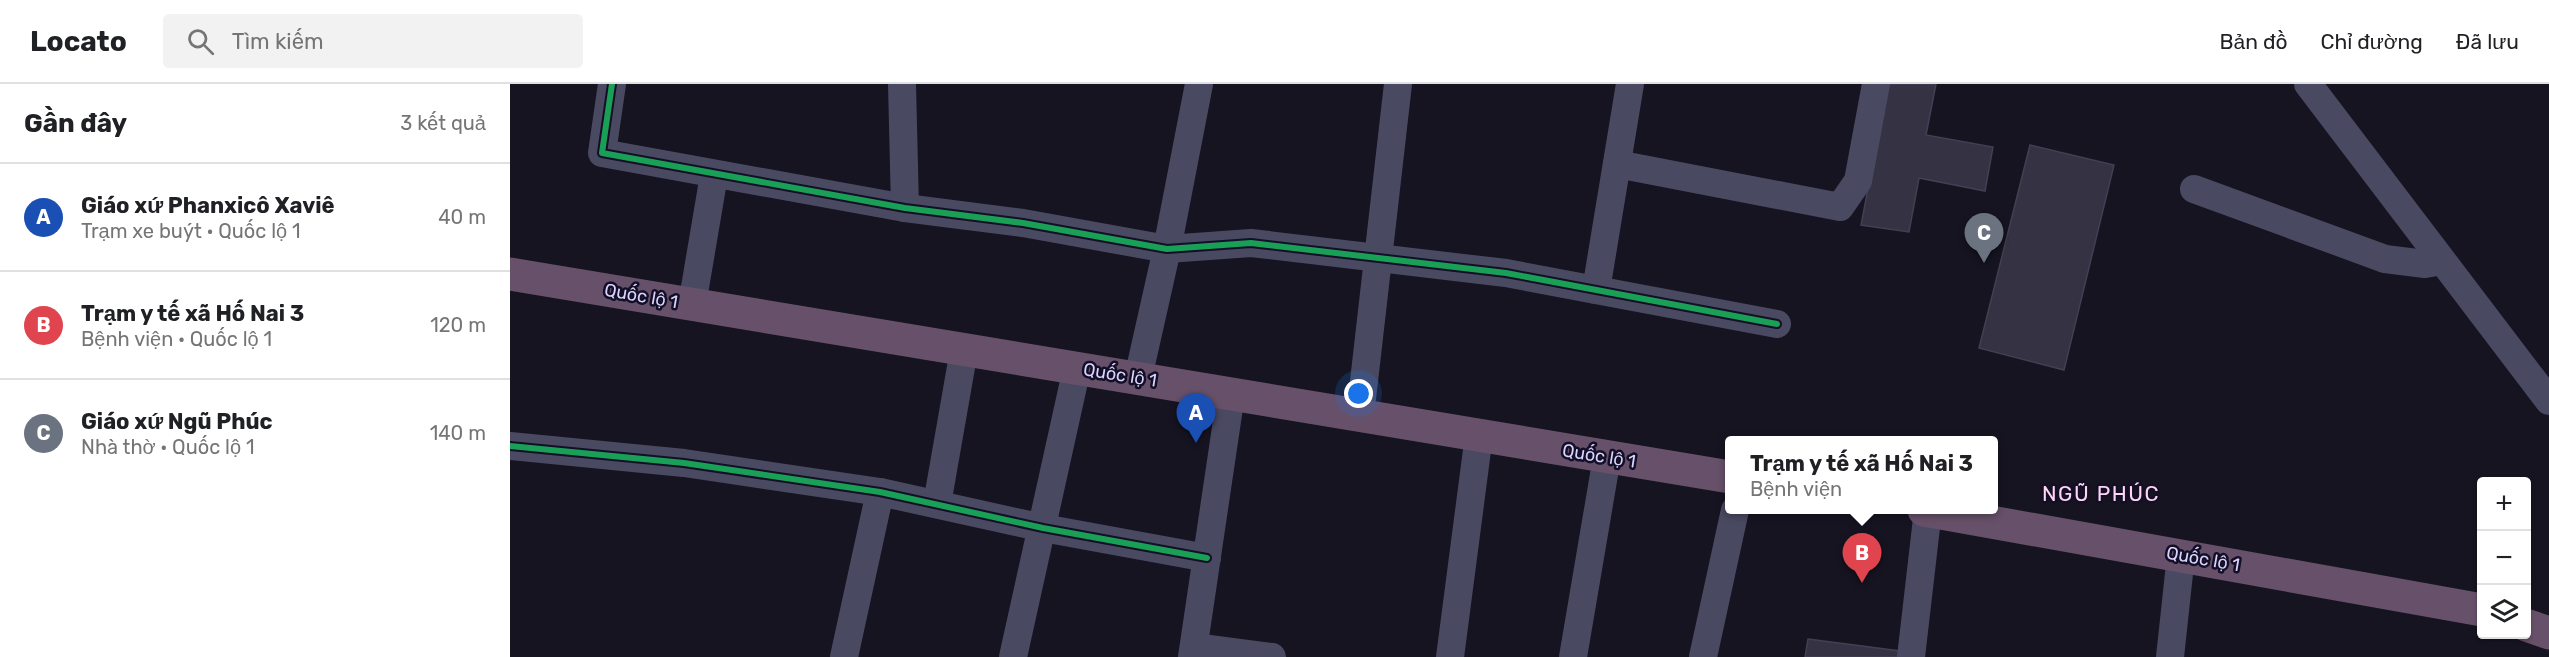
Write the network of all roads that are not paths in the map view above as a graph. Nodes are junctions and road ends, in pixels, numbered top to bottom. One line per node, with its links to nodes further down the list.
1 (612, 84): 9 (street)
2 (902, 84): 11 (street)
3 (1199, 84): 12 (street)
4 (1398, 84): 13 (street)
5 (1630, 84): 8 (street)
6 (1876, 84): 8 (street)
7 (2308, 84): 14 (street)
8 (1617, 164): 16 (street)
9 (714, 175): 11 (street); 17 (street)
10 (2194, 189): 14 (street)
11 (905, 208): 12 (street)
12 (1167, 249): 13 (street); 21 (street)
13 (1378, 258): 16 (street); 24 (street)
14 (2442, 261): 23 (street)
15 (510, 274): 17 (highway, Quốc lộ 1)
16 (1596, 290): 18 (street)
17 (692, 304): 19 (highway, Quốc lộ 1)
18 (1777, 324)
19 (964, 350): 20 (highway, Quốc lộ 1); 30 (street)
20 (1077, 369): 21 (highway, Quốc lộ 1); 34 (street)
21 (1137, 378): 22 (highway, Quốc lộ 1)
22 (1231, 394): 24 (highway, Quốc lộ 1); 36 (street)
23 (2549, 401)
24 (1360, 416): 25 (highway, Quốc lộ 1)
25 (1479, 435): 27 (highway, Quốc lộ 1); 46 (street)
26 (510, 446): 29 (street)
27 (1607, 457): 28 (highway, Quốc lộ 1); 47 (street)
28 (1725, 476)
29 (880, 492): 30 (street); 43 (street)
30 (937, 504): 34 (street)
31 (1735, 514): 48 (street)
32 (1926, 514): 49 (street)
33 (1949, 514): 35 (highway, Quốc lộ 1)
34 (1043, 528): 36 (street); 44 (street)
35 (2181, 555): 39 (highway, Quốc lộ 1); 50 (street)
36 (1207, 558): 42 (street)
37 (2549, 606): 38 (highway)
38 (2531, 608)
39 (2477, 609)
40 (2531, 627): 41 (highway)
41 (2549, 633)
42 (1193, 652): 45 (street)
43 (844, 657)
44 (1013, 657)
45 (1272, 657)
46 (1450, 657)
47 (1573, 657)
48 (1703, 657)
49 (1911, 657)
50 (2170, 657)

